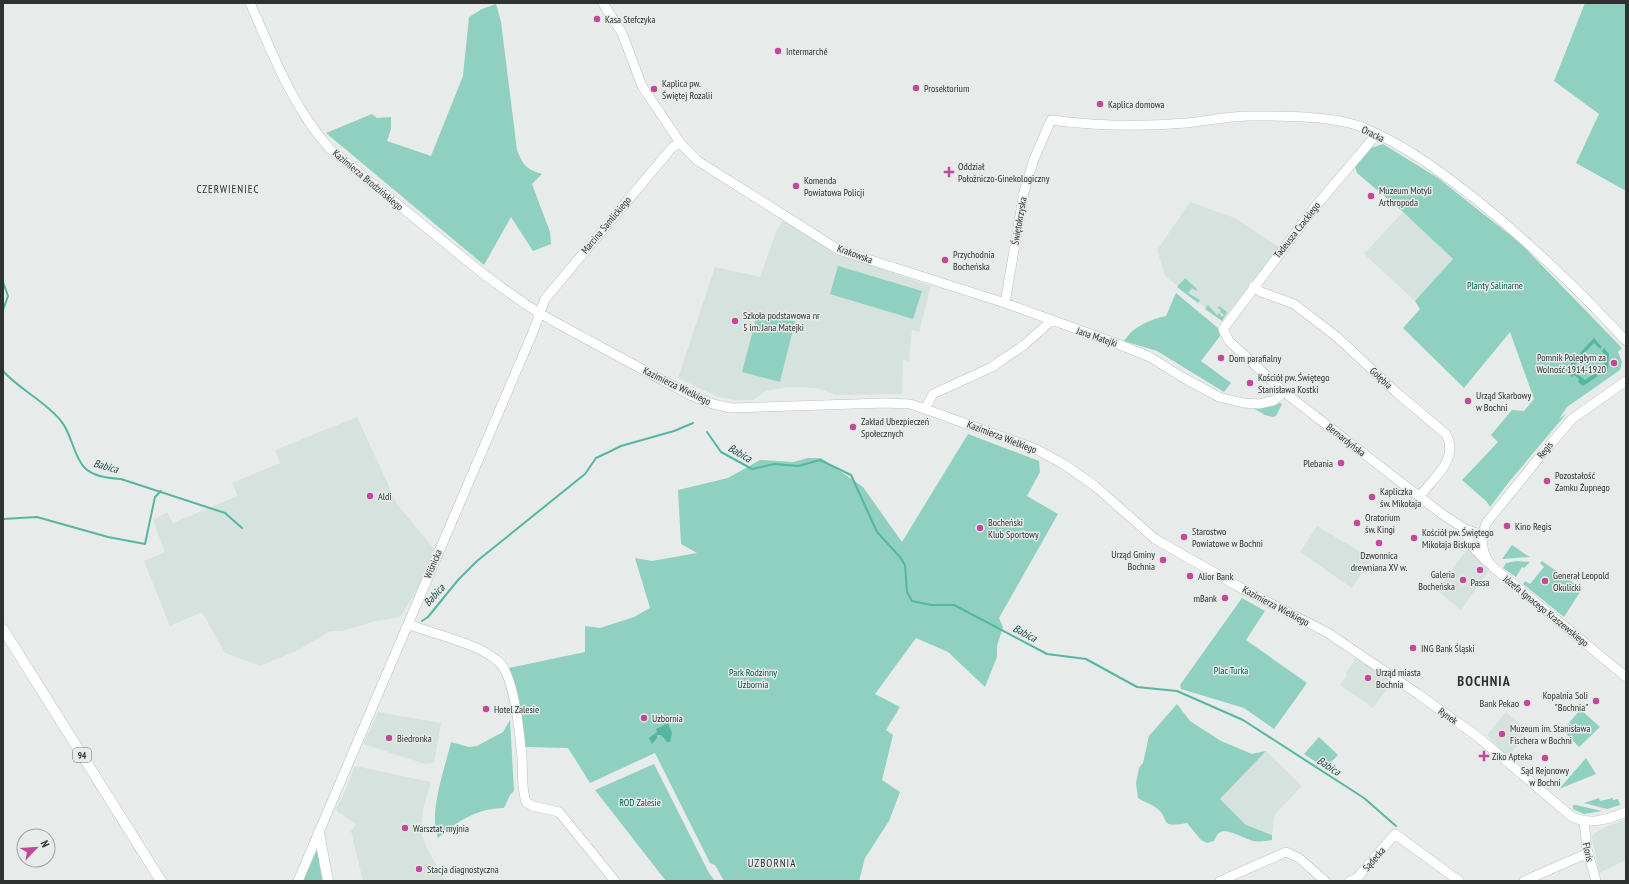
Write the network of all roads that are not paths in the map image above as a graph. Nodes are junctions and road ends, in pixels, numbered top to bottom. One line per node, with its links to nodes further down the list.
1 (250, 3): 8 (street, Kazimierza Brodzińskiego)
2 (603, 3): 5 (street, Krakowska)
3 (1051, 120): 4 (street, Oracka); 7 (street, Świętokrzyska)
4 (1376, 135): 6 (street, Tadeusza Czackiego); 11 (street, Oracka)
5 (681, 144): 7 (street, Krakowska); 8 (street, Marcina Samlickiego)
6 (1253, 287): 10 (street, Tadeusza Czackiego); 16 (street, Gołębia)
7 (1004, 303): 9 (street, Krakowska)
8 (540, 313): 15 (street, Kazimierza Wielkiego); 20 (street, Wiśnicka)
9 (1051, 321): 14 (street, Jana Matejki); 15 (street)
10 (1223, 329): 14 (street, Bernardyńska)
11 (1625, 342)
12 (1626, 375): 13 (street)
13 (1623, 383): 18 (street, Regis)
14 (1284, 392): 16 (street, Bernardyńska)
15 (925, 408): 23 (street, Kazimierza Wielkiego)
16 (1420, 496): 17 (street, Bernardyńska)
17 (1465, 529): 18 (street, Bernardyńska); 19 (street)
18 (1482, 535): 19 (street, Józefa Ignacego Kraszewskiego)
19 (1491, 565): 22 (street, Józefa Ignacego Kraszewskiego)
20 (408, 624): 26 (street, Wiśnicka); 31 (street)
21 (3, 629): 28 (main road, 94)
22 (1626, 677)
23 (1418, 694): 25 (street, Rynek)
24 (1626, 812): 25 (street)
25 (1584, 822): 27 (street, Floris)
26 (319, 833): 29 (street, Wiśnicka); 30 (main road)
27 (1588, 853): 36 (street); 37 (street, Floris)
28 (161, 881)
29 (298, 881)
30 (328, 881)
31 (615, 881)
32 (1220, 881): 33 (street)
33 (1325, 881)
34 (1350, 881): 35 (street, Sądecka)
35 (1459, 881)
36 (1524, 881)
37 (1596, 881)

